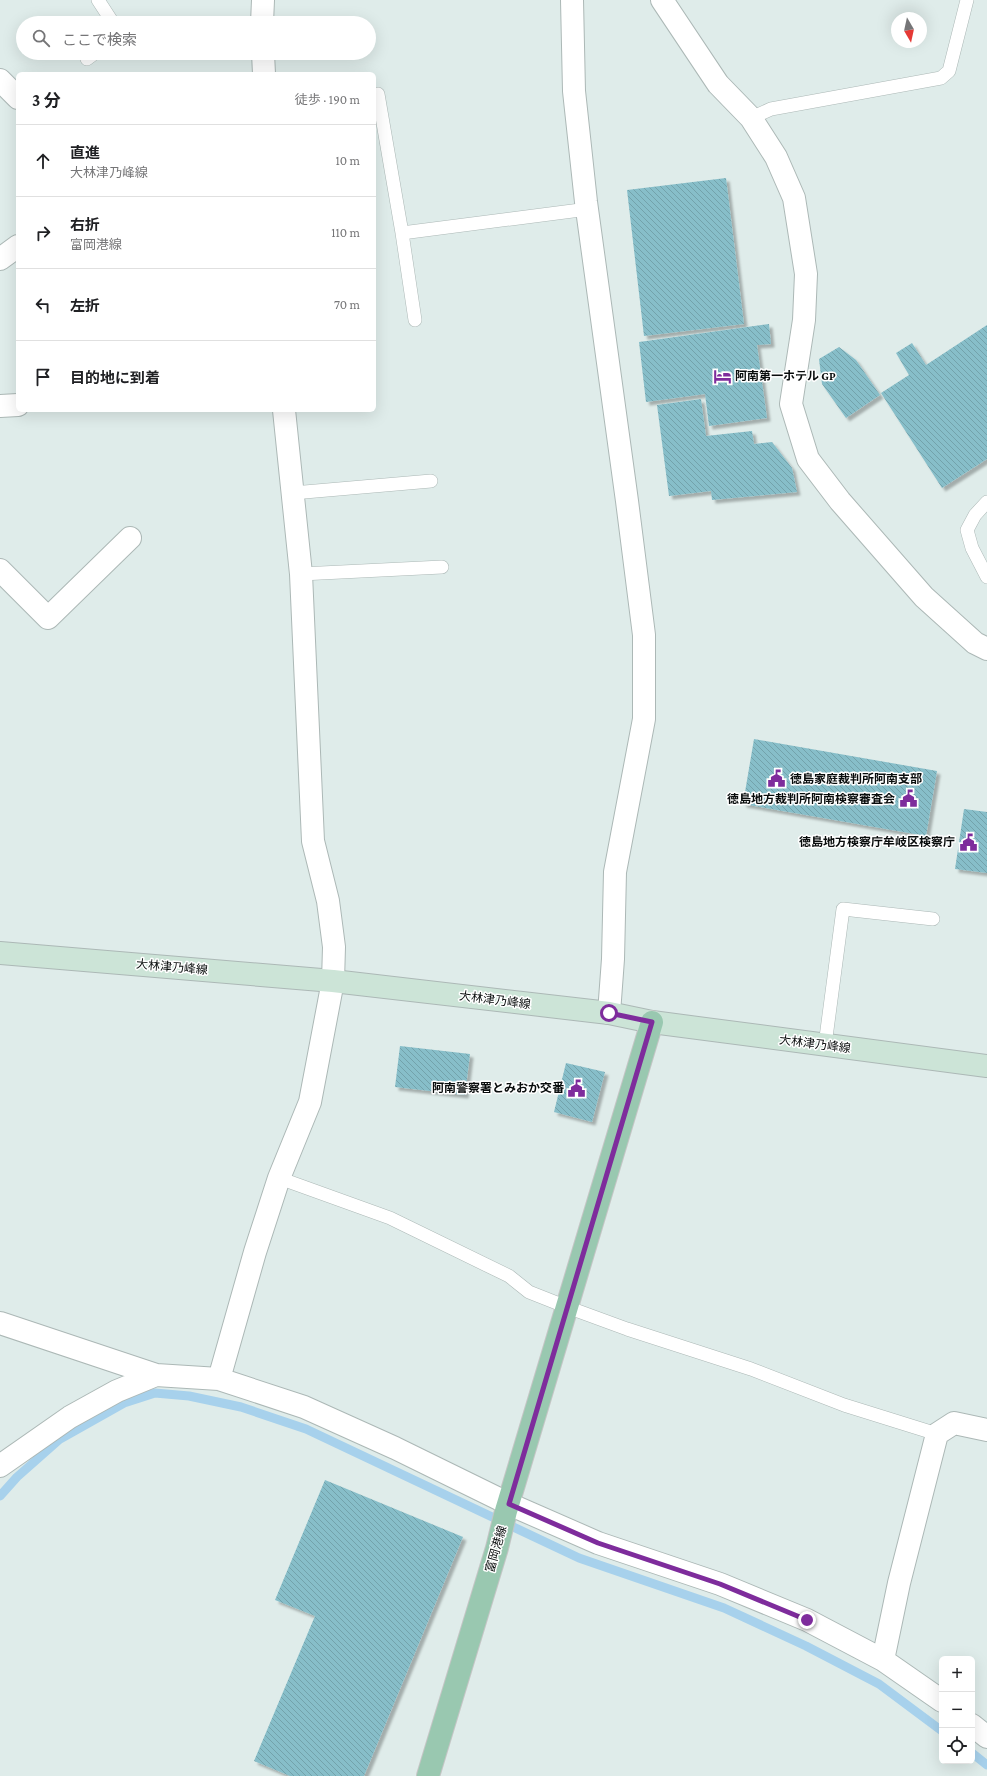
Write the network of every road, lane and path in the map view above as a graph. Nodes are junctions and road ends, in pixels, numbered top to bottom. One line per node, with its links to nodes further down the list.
1 (98, 0): 6 (lane)
2 (263, 0): 7 (street)
3 (572, 0): 14 (street)
4 (662, 0): 13 (street)
5 (967, 0): 13 (lane)
6 (108, 16)
7 (262, 16)
8 (263, 60): 9 (street)
9 (264, 72)
10 (0, 80): 12 (street)
11 (376, 94): 15 (lane)
12 (16, 96)
13 (751, 118): 30 (street)
14 (588, 209): 15 (lane); 34 (street)
15 (402, 233): 18 (lane)
16 (16, 247): 17 (street)
17 (0, 259)
18 (415, 320)
19 (16, 405): 20 (street)
20 (0, 406)
21 (284, 412): 23 (street)
22 (431, 481): 23 (lane)
23 (293, 493): 28 (street)
24 (987, 502): 29 (lane)
25 (130, 538): 27 (street)
26 (442, 567): 28 (lane)
27 (0, 570)
28 (301, 574): 33 (street)
29 (987, 577)
30 (987, 649)
31 (933, 919): 36 (lane)
32 (0, 953): 33 (main road, 大林津乃峰線)
33 (333, 981): 34 (main road, 大林津乃峰線); 38 (street)
34 (609, 1013): 35 (main road, 大林津乃峰線)
35 (652, 1022): 36 (main road, 大林津乃峰線); 39 (main road, 富岡港線)
36 (824, 1045): 37 (main road, 大林津乃峰線)
37 (987, 1066)
38 (279, 1178): 39 (lane); 42 (street)
39 (567, 1307): 44 (lane); 46 (main road, 富岡港線)
40 (0, 1323): 41 (street)
41 (156, 1375): 42 (street); 45 (street)
42 (219, 1379): 46 (street)
43 (987, 1430): 44 (street)
44 (936, 1434): 47 (street)
45 (0, 1466)
46 (508, 1508): 47 (street); 51 (main road, 富岡港線)
47 (883, 1660): 48 (street)
48 (939, 1699)
49 (975, 1727): 50 (street)
50 (987, 1737)
51 (428, 1776)

